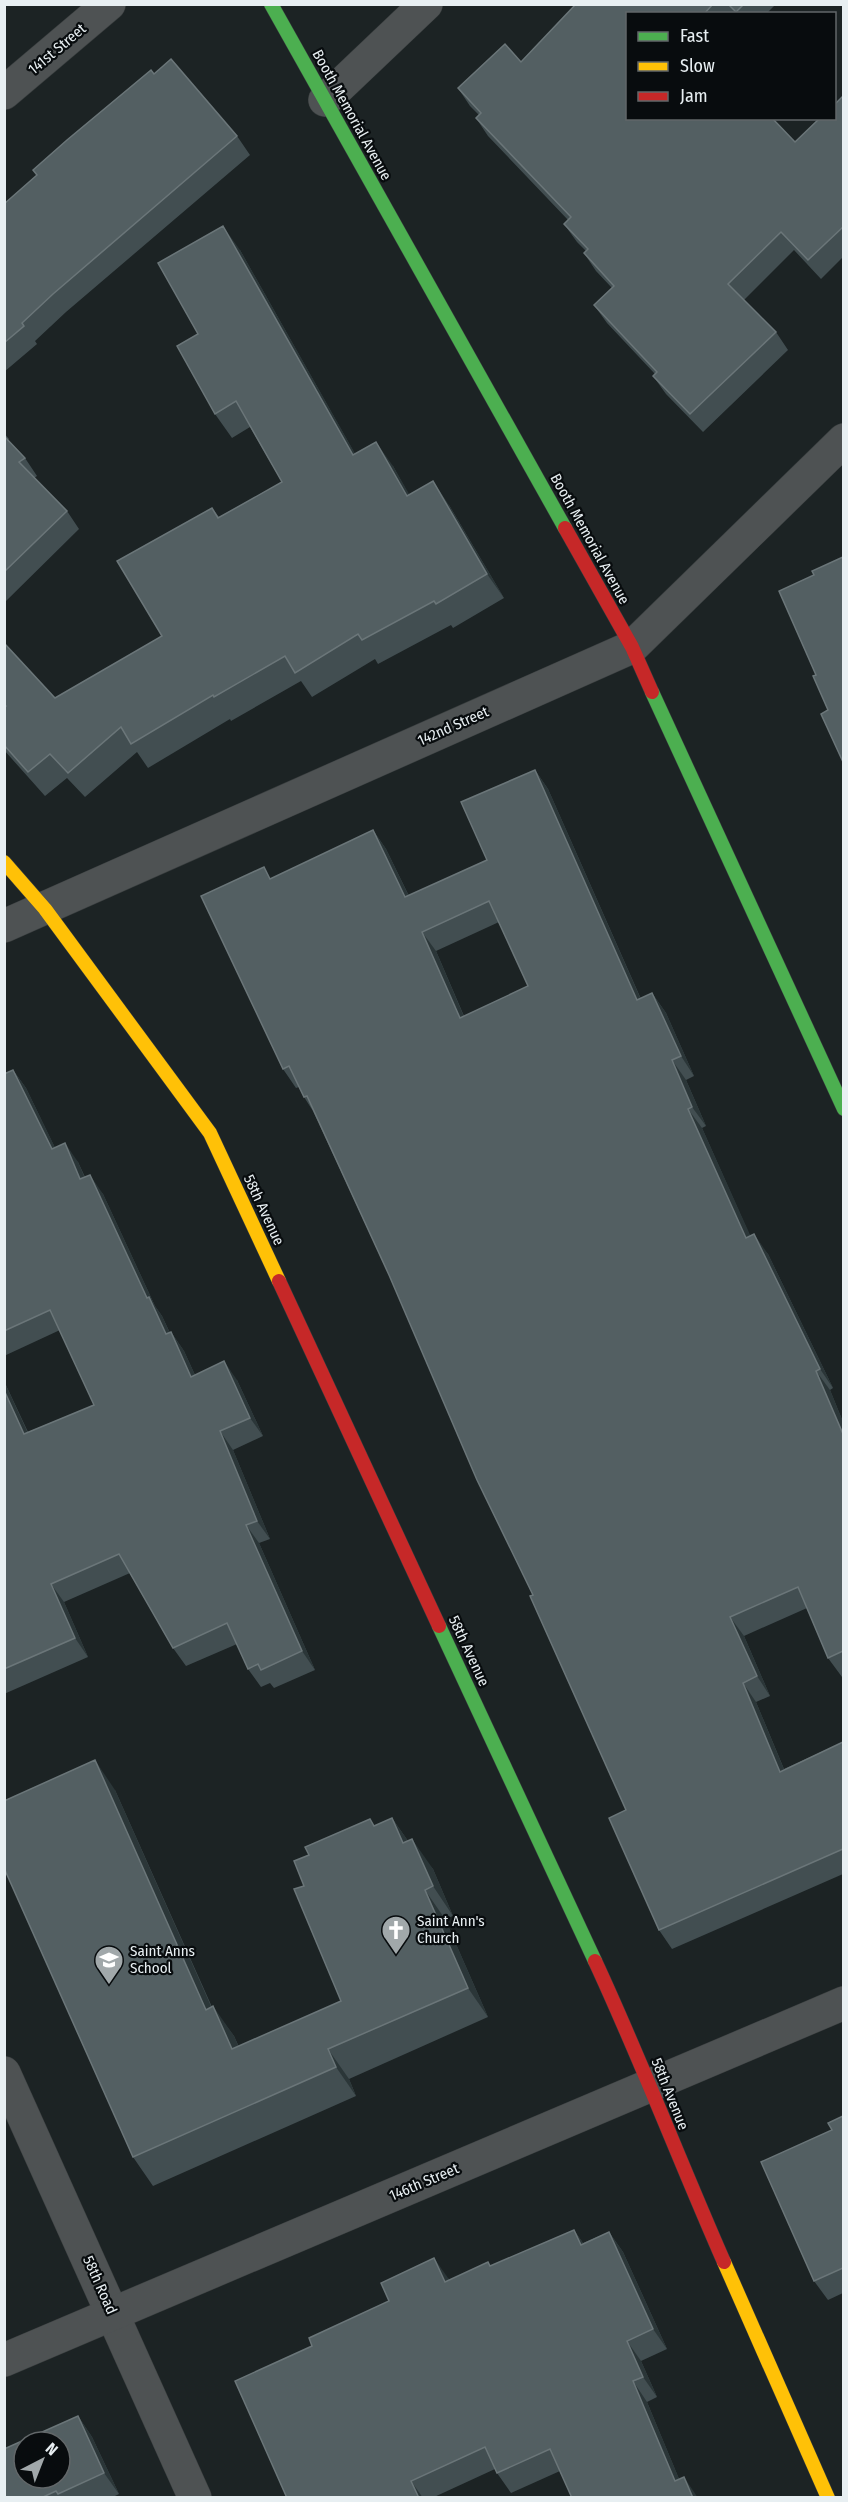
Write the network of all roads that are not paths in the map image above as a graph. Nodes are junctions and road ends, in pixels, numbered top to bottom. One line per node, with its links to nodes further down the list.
1 (109, 4): 4 (street, 141st Street)
2 (271, 4): 5 (street, Booth Memorial Avenue)
3 (426, 4): 5 (street)
4 (4, 93)
5 (325, 100): 7 (street, Booth Memorial Avenue)
6 (843, 440): 7 (street, 142nd Street)
7 (632, 647): 9 (street, 142nd Street); 11 (street, Booth Memorial Avenue)
8 (4, 862): 9 (street, 58th Avenue)
9 (45, 909): 10 (street, 142nd Street); 14 (street, 58th Avenue)
10 (4, 926)
11 (843, 1109)
12 (843, 2003): 14 (street, 146th Street)
13 (4, 2073): 15 (street, 58th Road)
14 (649, 2086): 15 (street, 146th Street); 18 (street, 58th Avenue)
15 (113, 2314): 16 (street, 146th Street); 17 (street, 58th Road)
16 (4, 2360)
17 (195, 2498)
18 (828, 2498)

